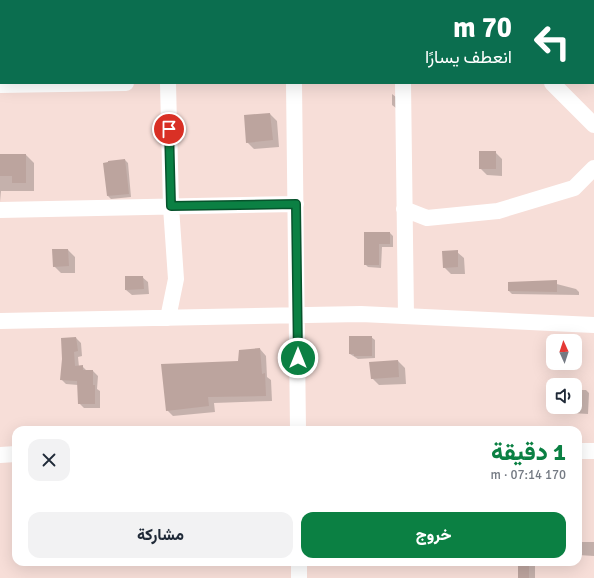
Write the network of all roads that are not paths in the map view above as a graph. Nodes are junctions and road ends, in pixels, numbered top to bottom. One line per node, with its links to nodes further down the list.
1 (63, 84): 6 (street)
2 (168, 84): 10 (street)
3 (294, 84): 9 (street)
4 (403, 84): 11 (street)
5 (553, 84): 7 (street)
6 (0, 85)
7 (594, 125)
8 (594, 168): 11 (street)
9 (296, 204): 10 (street); 13 (street)
10 (171, 206): 12 (street); 15 (street)
11 (404, 209): 14 (street)
12 (0, 210)
13 (298, 316): 14 (street); 15 (street); 18 (street)
14 (406, 316): 17 (street)
15 (168, 318): 16 (street)
16 (0, 322)
17 (594, 325)
18 (298, 426)
19 (582, 451): 20 (street)
20 (594, 451)
21 (12, 454): 22 (street)
22 (0, 455)
23 (299, 566): 24 (street)
24 (299, 578)

